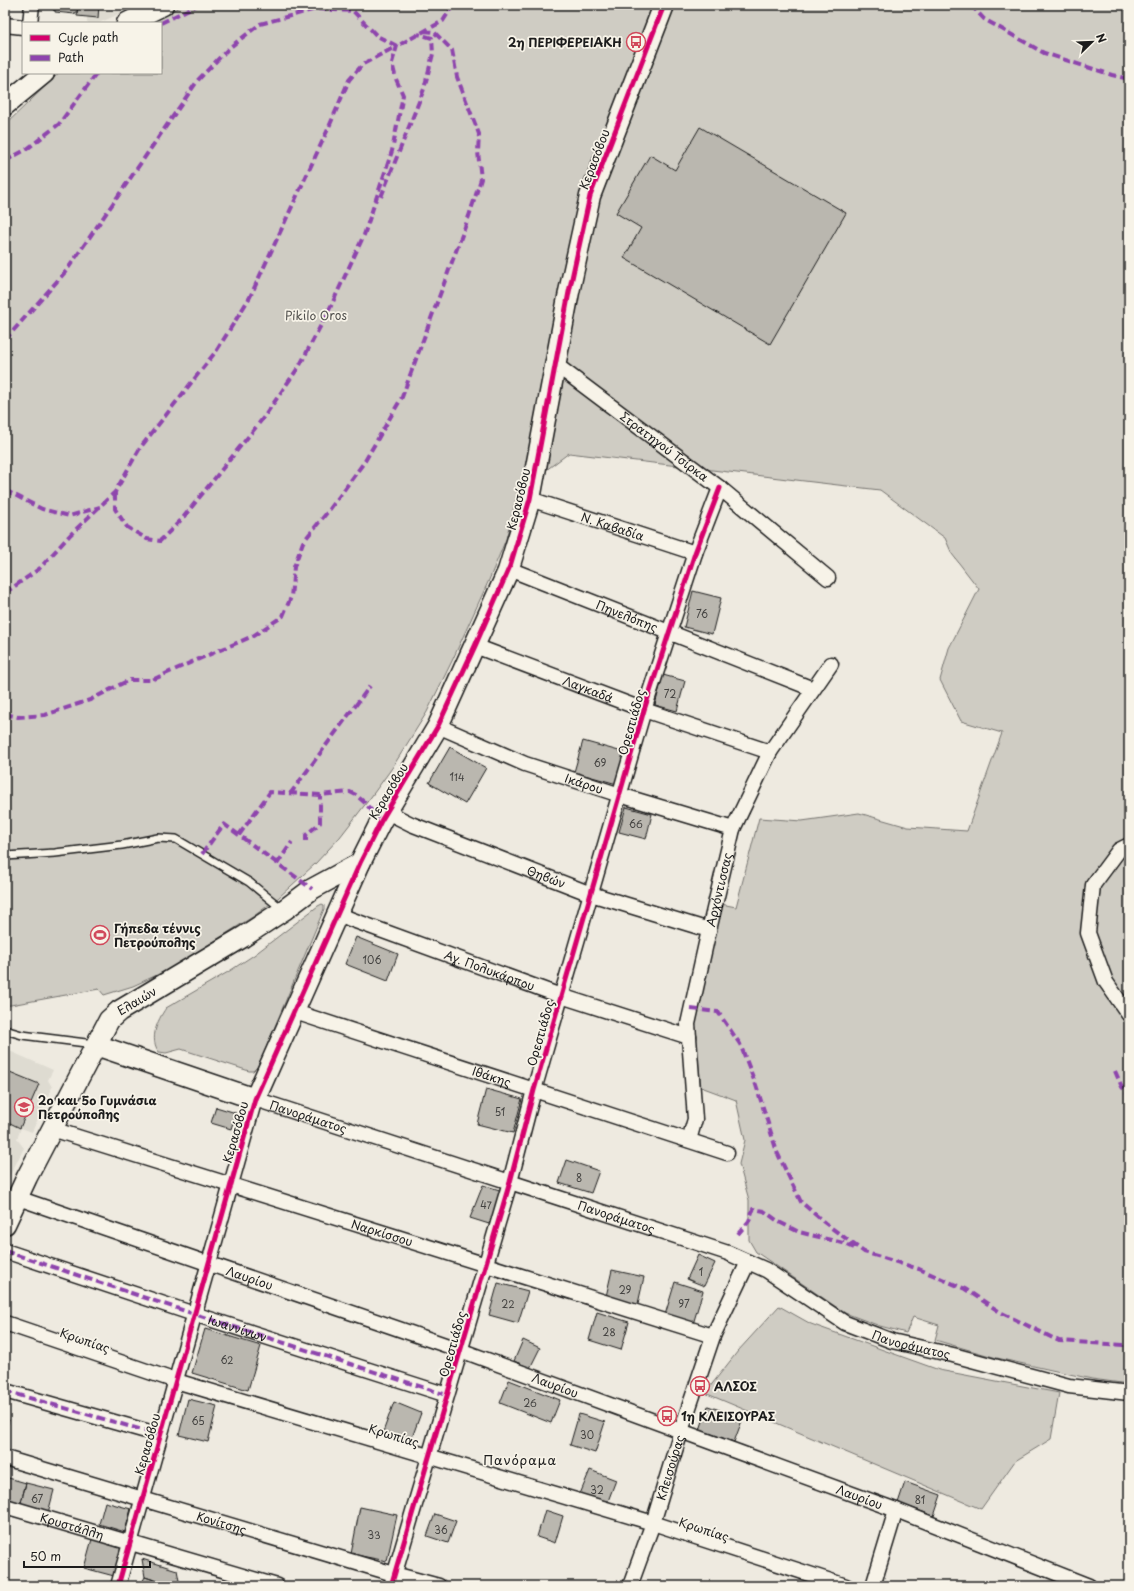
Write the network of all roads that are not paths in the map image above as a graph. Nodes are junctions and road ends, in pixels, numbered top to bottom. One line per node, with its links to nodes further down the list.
1 (32, 5): 4 (street)
2 (163, 5): 5 (street)
3 (664, 5): 11 (street, Κερασόβου)
4 (30, 22)
5 (129, 22)
6 (5, 25): 7 (street)
7 (22, 27)
8 (42, 74): 9 (street)
9 (25, 81): 10 (street)
10 (5, 105)
11 (555, 364): 12 (street, Στρατηγού Τσίρκα); 13 (street, Κερασόβου)
12 (720, 488): 14 (street, Ορεστιάδος); 16 (street, Στρατηγού Τσίρκα)
13 (530, 499): 14 (street, N. Καβαδία); 15 (street, Κερασόβου)
14 (695, 553): 17 (street, Ορεστιάδος)
15 (509, 569): 17 (street, Πηνελόπης); 18 (street, Κερασόβου)
16 (828, 578)
17 (670, 633): 20 (street, Πηνελόπης); 21 (street, Ορεστιάδος)
18 (475, 646): 21 (street, Λαγκαδά); 22 (street, Κερασόβου)
19 (831, 664): 20 (street, Αρχόντισσας)
20 (812, 689): 23 (street, Αρχόντισσας)
21 (644, 710): 23 (street, Λαγκαδά); 24 (street, Ορεστιάδος)
22 (438, 726): 24 (street, Ικάρου); 25 (street, Κερασόβου)
23 (770, 752): 26 (street, Αρχόντισσας)
24 (620, 795): 26 (street, Ικάρου); 30 (street, Ορεστιάδος)
25 (387, 812): 29 (street, Κερασόβου); 30 (street, Θηβών)
26 (733, 829): 33 (street, Αρχόντισσας)
27 (1129, 845): 36 (street)
28 (5, 856): 31 (lane)
29 (360, 863): 31 (street, Ελαιών); 32 (street, Κερασόβου)
30 (591, 894): 33 (street, Θηβών); 34 (street, Ορεστιάδος)
31 (284, 910): 39 (street, Ελαιών)
32 (337, 913): 34 (street, Αγ. Πολυκάρπου); 35 (street, Κερασόβου)
33 (709, 930): 38 (street, Αρχόντισσας)
34 (561, 996): 38 (street, Αγ. Πολυκάρπου); 40 (street, Ορεστιάδος)
35 (295, 1012): 40 (street, Ιθάκης); 41 (street, Κερασόβου)
36 (1129, 1015)
37 (5, 1030): 39 (lane)
38 (689, 1037): 43 (street, Αρχόντισσας)
39 (96, 1045): 41 (street, Πανοράματος); 42 (street, Ελαιών)
40 (534, 1090): 43 (street, Ιθάκης); 45 (street, Ορεστιάδος)
41 (255, 1099): 45 (street, Πανοράματος); 46 (street, Κερασόβου)
42 (52, 1129): 46 (street, Ναρκίσσου); 47 (street, Ελαιών)
43 (689, 1140): 44 (street, Ιθάκης)
44 (727, 1153)
45 (510, 1182): 50 (street, Πανοράματος); 52 (street, Ορεστιάδος)
46 (231, 1185): 51 (street, Κερασόβου); 52 (street, Ναρκίσσου)
47 (18, 1198): 48 (street, Ελαιών); 51 (street, Λαυρίου)
48 (5, 1224)
49 (5, 1251): 53 (street, Ιωαννίνων)
50 (748, 1262): 55 (street, Κλεισούρας); 59 (street, Πανοράματος)
51 (209, 1264): 53 (street, Κερασόβου); 56 (street, Λαυρίου)
52 (485, 1265): 55 (street, Ναρκίσσου); 56 (street, Ορεστιάδος)
53 (194, 1314): 57 (street, Κερασόβου); 60 (street, Ιωαννίνων)
54 (5, 1323): 57 (street, Κρωπίας)
55 (712, 1336): 61 (street, Κλεισούρας)
56 (460, 1350): 60 (street, Ορεστιάδος); 61 (street, Λαυρίου)
57 (176, 1381): 62 (street, Κερασόβου); 63 (street, Κρωπίας)
58 (5, 1392): 62 (street)
59 (1129, 1393)
60 (447, 1395): 63 (street, Ορεστιάδος)
61 (681, 1431): 67 (street, Λαυρίου); 68 (street, Κλεισούρας)
62 (160, 1435): 65 (street, Κερασόβου)
63 (429, 1456): 68 (street, Κρωπίας); 70 (street, Ορεστιάδος)
64 (5, 1458): 65 (street, Κονίτσης)
65 (142, 1499): 69 (street, Κερασόβου); 70 (street, Κονίτσης)
66 (5, 1506): 69 (street, Κρυστάλλη)
67 (896, 1510): 76 (street); 77 (street, Λαυρίου)
68 (653, 1523): 74 (street, Κλεισούρας); 75 (street, Κρωπίας)
69 (130, 1542): 71 (street, Κερασόβου); 72 (street, Κρυστάλλη)
70 (392, 1580): 73 (street, Κονίτσης)
71 (118, 1586)
72 (277, 1586)
73 (439, 1586)
74 (630, 1586)
75 (846, 1586)
76 (873, 1586)
77 (1089, 1586)

